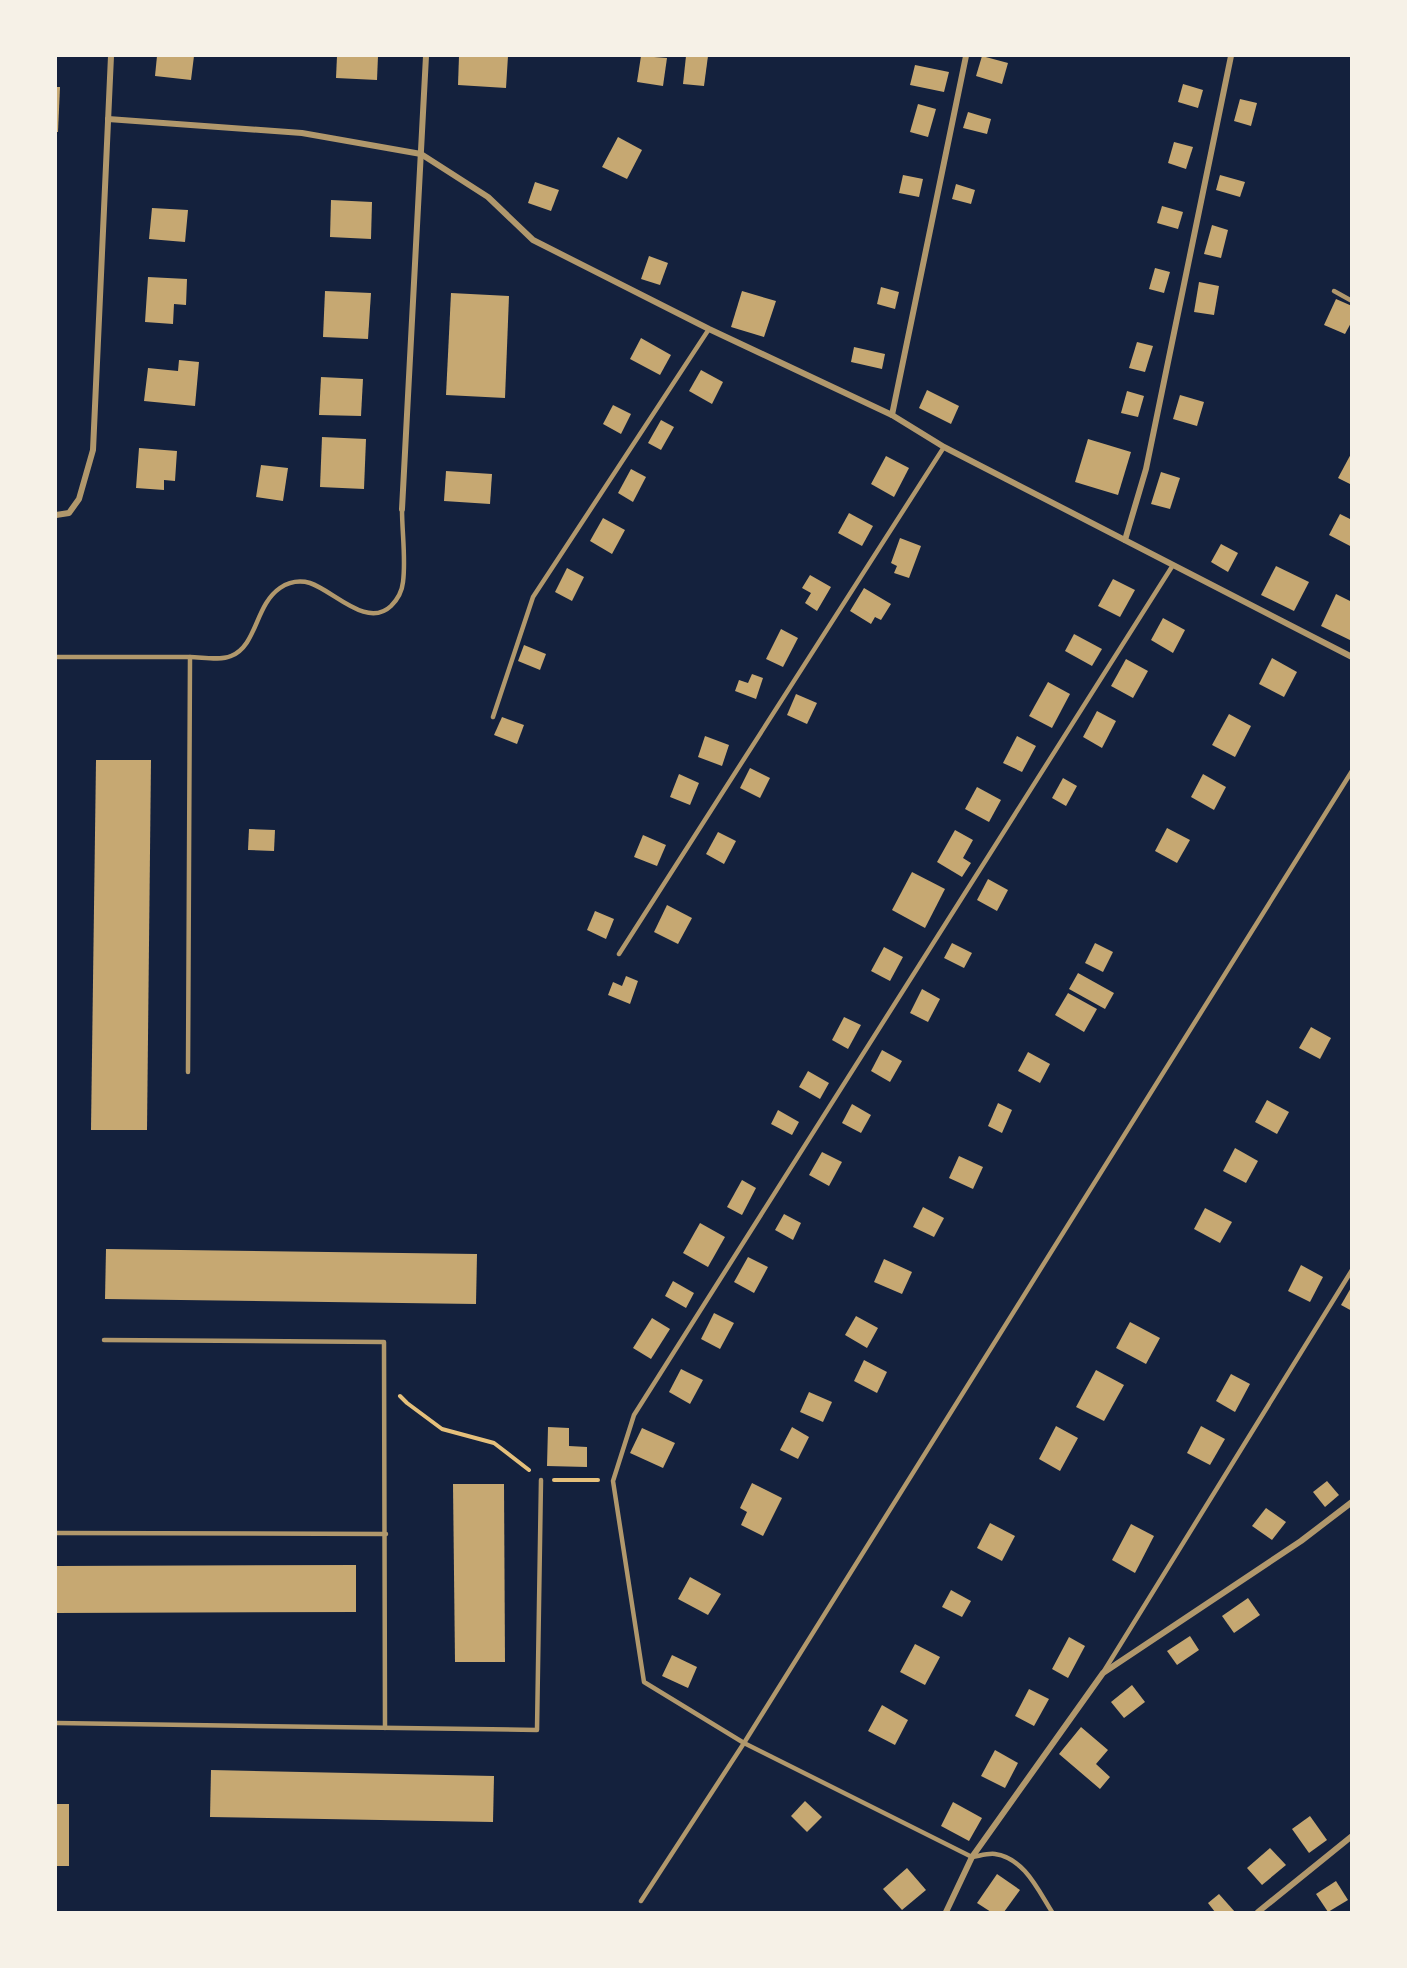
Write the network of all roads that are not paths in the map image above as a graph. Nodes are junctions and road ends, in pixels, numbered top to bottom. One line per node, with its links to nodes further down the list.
1 (111, 56): 5 (street)
2 (426, 56): 6 (street)
3 (966, 56): 10 (street)
4 (1231, 56): 14 (street)
5 (108, 119): 6 (street); 13 (street)
6 (421, 154): 9 (street); 12 (street)
7 (1334, 291): 8 (lane)
8 (1352, 301)
9 (709, 329): 10 (street); 19 (lane)
10 (892, 415): 11 (street)
11 (944, 447): 14 (street); 21 (lane)
12 (402, 509): 17 (lane)
13 (56, 514)
14 (1125, 540): 15 (street)
15 (1173, 565): 18 (street); 32 (lane)
16 (56, 657): 17 (lane)
17 (190, 657): 22 (lane)
18 (1352, 657)
19 (493, 717)
20 (1352, 771): 32 (lane)
21 (619, 954)
22 (188, 1072)
23 (1352, 1270): 29 (lane)
24 (104, 1340): 28 (lane)
25 (542, 1480): 31 (lane)
26 (1352, 1502): 29 (street)
27 (56, 1533): 28 (lane)
28 (386, 1534): 31 (lane)
29 (1103, 1673): 34 (street)
30 (56, 1723): 31 (lane)
31 (385, 1728)
32 (744, 1743): 34 (lane); 35 (lane)
33 (1352, 1836): 38 (street)
34 (972, 1857): 36 (street); 37 (lane)
35 (641, 1901)
36 (946, 1912)
37 (1052, 1912)
38 (1258, 1912)

